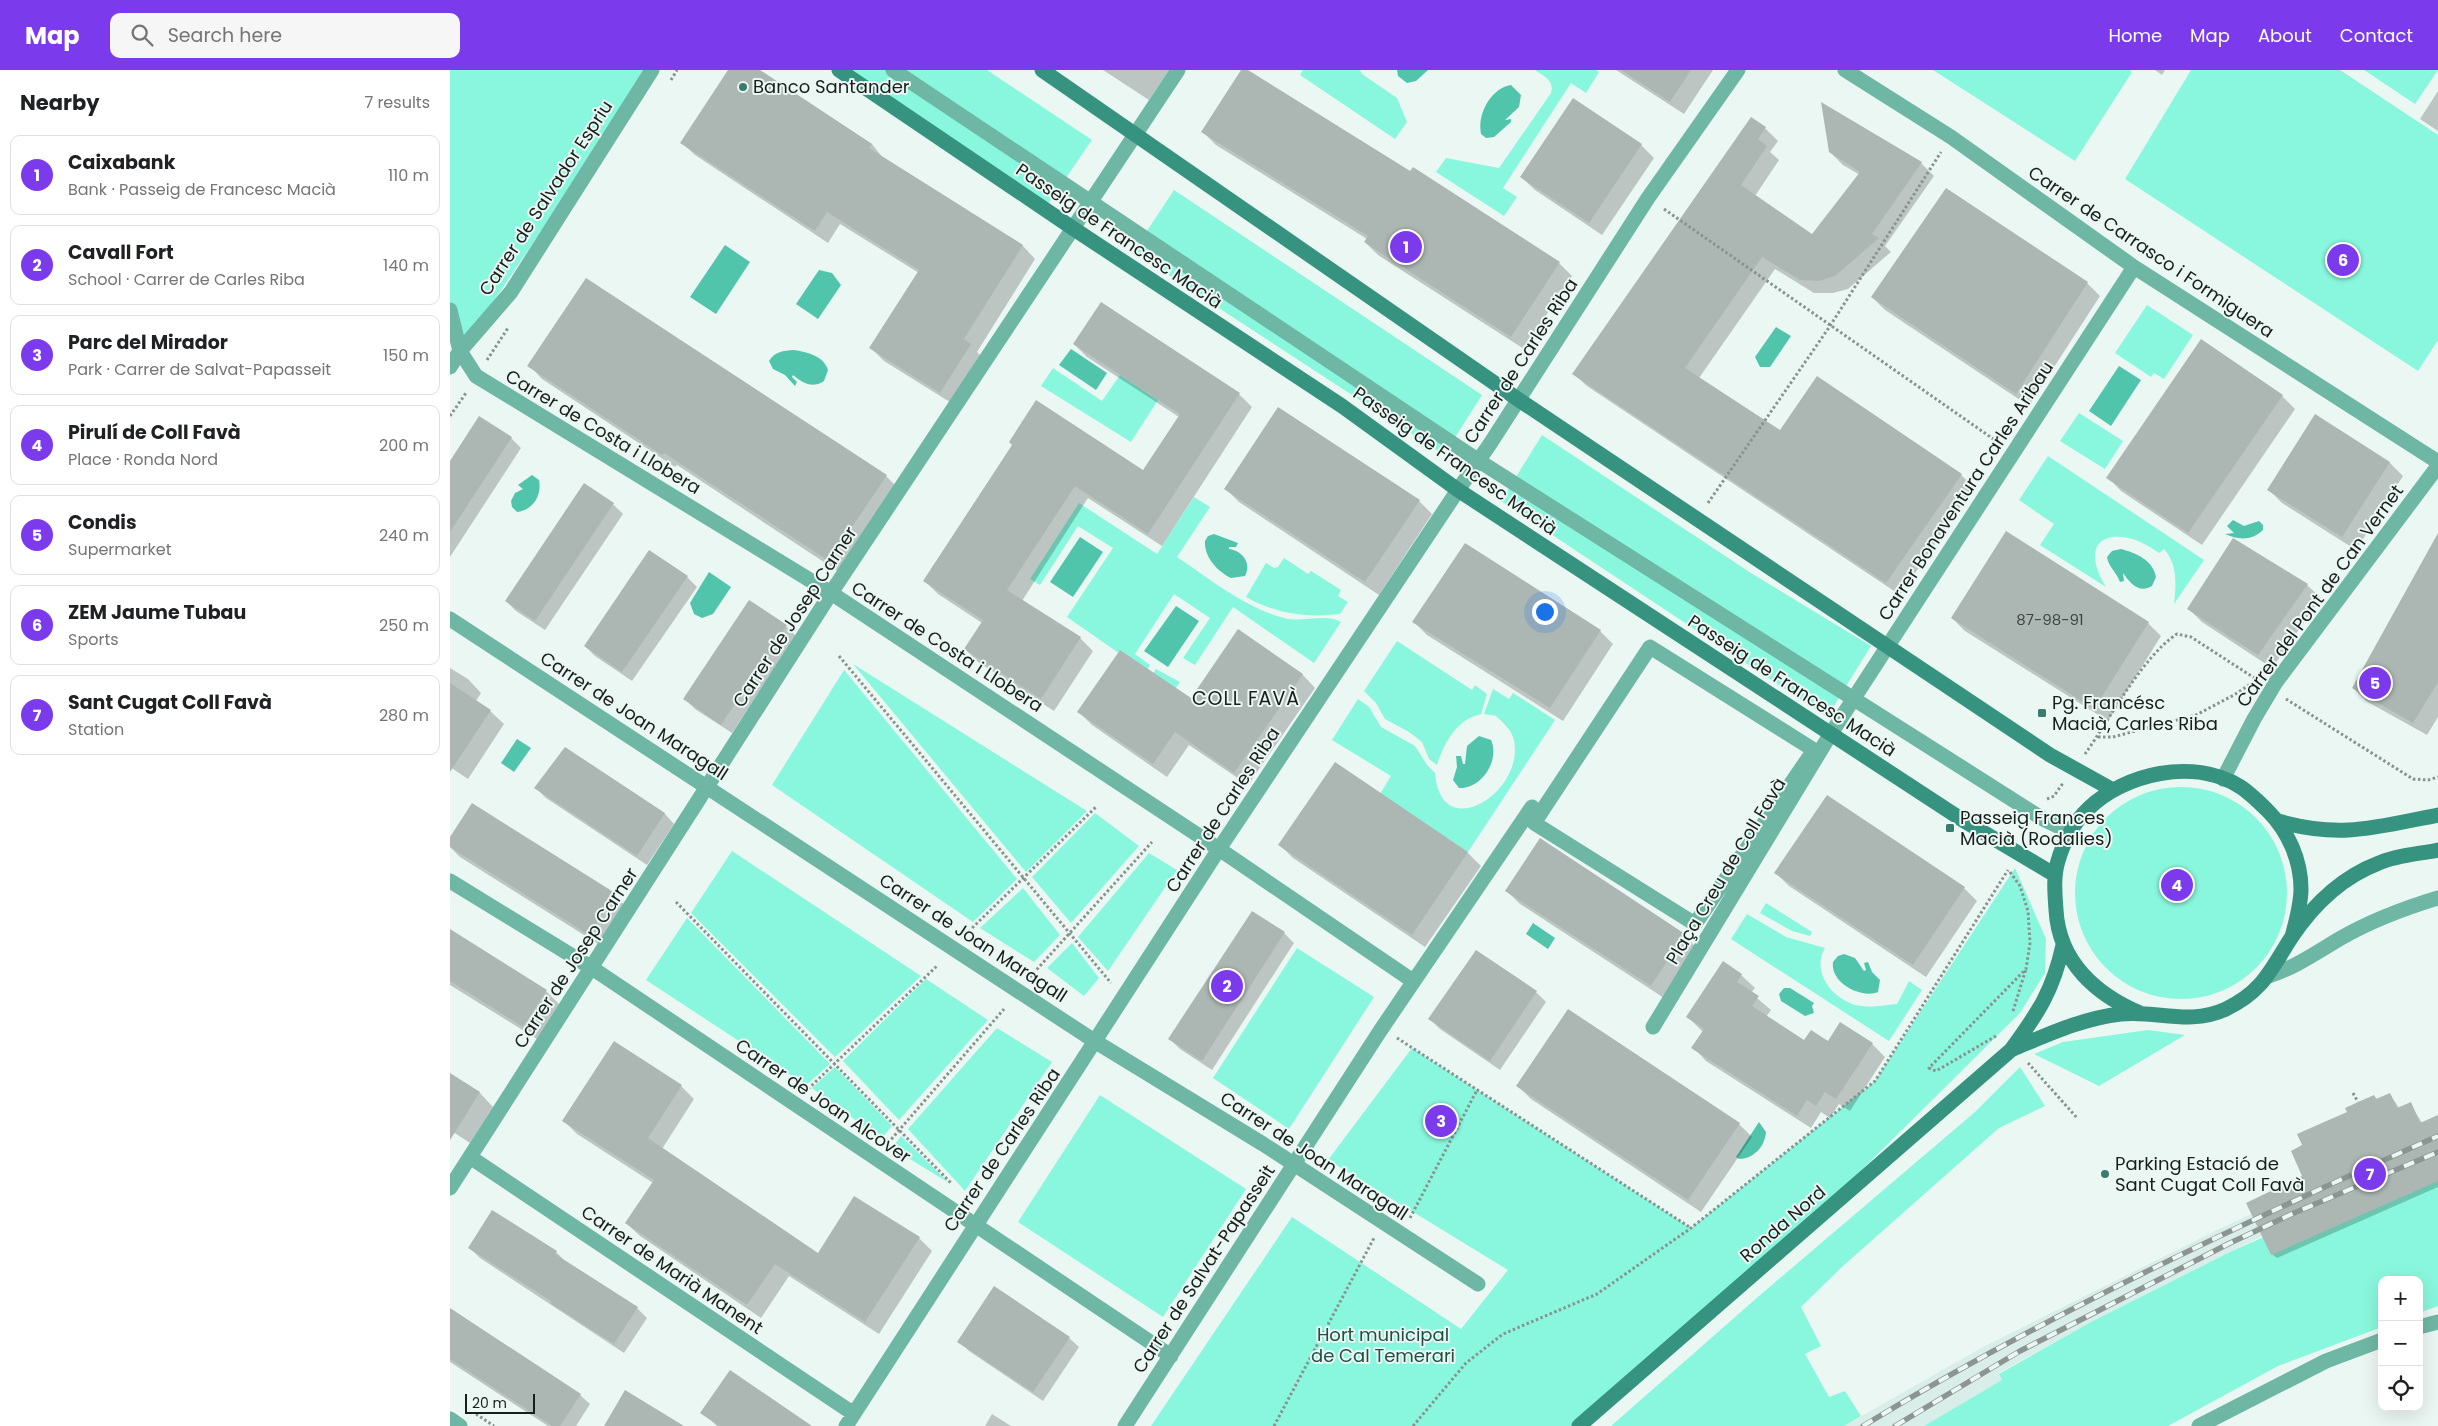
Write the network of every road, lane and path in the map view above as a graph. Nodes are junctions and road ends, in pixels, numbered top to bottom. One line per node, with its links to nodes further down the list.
1 (652, 70): 16 (street, Carrer de Salvador Espriu)
2 (839, 70): 12 (street, Passeig de Francesc Macià)
3 (893, 70): 11 (street, Passeig de Francesc Macià)
4 (1042, 70): 8 (street)
5 (1178, 70): 8 (street, Carrer de Josep Carner)
6 (1738, 70): 10 (street, Carrer de Carles Riba)
7 (1845, 70): 9 (street, Carrer de Carrasco i Formiguera)
8 (1136, 134): 11 (street, Carrer de Josep Carner); 18 (street)
9 (1951, 137): 13 (street, Carrer de Carrasco i Formiguera); 15 (path)
10 (1648, 198): 15 (path); 18 (street, Carrer de Carles Riba)
11 (1090, 201): 12 (street, Carrer de Josep Carner); 20 (street, Passeig de Francesc Macià)
12 (1074, 229): 22 (street, Passeig de Francesc Macià); 24 (street, Carrer de Josep Carner)
13 (2134, 267): 19 (street, Carrer Bonaventura Carles Aribau); 21 (street, Carrer de Carrasco i Formiguera)
14 (450, 310): 16 (street, Carrer de Costa i Llobera)
15 (1830, 326): 19 (path); 23 (path)
16 (460, 351): 17 (street, Carrer de Salvador Espriu); 24 (street, Carrer de Costa i Llobera)
17 (450, 367)
18 (1519, 400): 20 (street, Carrer de Carles Riba); 23 (street)
19 (2012, 452): 26 (street, Carrer Bonaventura Carles Aribau)
20 (1479, 461): 22 (street, Carrer de Carles Riba); 29 (street, Passeig de Francesc Macià)
21 (2438, 464): 32 (street, Carrer del Pont de Can Vernet)
22 (1458, 490): 30 (street, Passeig de Francesc Macià); 42 (street, Carrer de Carles Riba)
23 (1698, 518): 26 (street)
24 (831, 594): 33 (street, Carrer de Josep Carner); 42 (street, Carrer de Costa i Llobera)
25 (450, 619): 33 (street, Carrer de Joan Maragall)
26 (1889, 647): 29 (street, Carrer Bonaventura Carles Aribau); 34 (street)
27 (839, 656): 47 (path)
28 (2256, 680): 31 (path)
29 (1854, 700): 30 (street, Carrer Bonaventura Carles Aribau); 40 (street, Passeig de Francesc Macià)
30 (1830, 734): 44 (street, Passeig de Francesc Macià); 65 (street, Plaça Creu de Coll Favà)
31 (2097, 737)
32 (2223, 779): 34 (street, Ronda Nord); 38 (street, Ronda Nord)
33 (708, 786): 56 (street, Carrer de Josep Carner); 68 (street, Carrer de Joan Maragall)
34 (2113, 790): 40 (street, Ronda Nord)
35 (1097, 806): 47 (path)
36 (1532, 807): 60 (street)
37 (2433, 815): 38 (street, Ronda Nord)
38 (2278, 821): 53 (street, Ronda Nord)
39 (1534, 823): 39 (street)
40 (2070, 832): 46 (street, Ronda Nord)
41 (1152, 842): 51 (path)
42 (1219, 849): 60 (street, Carrer de Costa i Llobera); 68 (street, Carrer de Carles Riba)
43 (2438, 850): 53 (street, Ronda Nord)
44 (2020, 852): 45 (path); 46 (street, Passeig de Francesc Macià)
45 (2008, 870): 57 (path); 85 (path)
46 (2056, 875): 54 (street, Ronda Nord)
47 (1024, 878): 51 (path); 52 (path)
48 (450, 881): 56 (street, Carrer de Joan Alcover)
49 (2438, 898): 58 (street)
50 (676, 902): 71 (path)
51 (1070, 933): 59 (path); 61 (path)
52 (964, 936)
53 (2292, 937): 58 (street, Ronda Nord)
54 (2062, 945): 63 (street, Ronda Nord); 69 (street, Ronda Nord)
55 (938, 965): 71 (path)
56 (592, 968): 79 (street, Carrer de Josep Carner); 84 (street, Carrer de Joan Alcover)
57 (2026, 968): 64 (path); 67 (path)
58 (2269, 976): 63 (street, Ronda Nord)
59 (1029, 979)
60 (1413, 982): 66 (street, Carrer de Salvat-Papasseit)
61 (1113, 985)
62 (1004, 1010): 77 (path)
63 (2142, 1014): 69 (street, Ronda Nord)
64 (2011, 1020)
65 (1653, 1027)
66 (1381, 1030): 73 (path); 80 (street, Carrer de Salvat-Papasseit)
67 (2000, 1033)
68 (1096, 1042): 80 (street, Carrer de Joan Maragall); 84 (street, Carrer de Carles Riba)
69 (2011, 1050): 98 (street, Ronda Nord)
70 (2024, 1059): 76 (path)
71 (835, 1063): 72 (path); 77 (path)
72 (807, 1089)
73 (1477, 1090): 85 (path); 86 (path)
74 (2353, 1093): 75 (path)
75 (2358, 1102)
76 (2078, 1119)
77 (900, 1129): 78 (path); 82 (path)
78 (881, 1150)
79 (470, 1157): 81 (street, Carrer de Josep Carner); 93 (street, Carrer de Marià Manent)
80 (1293, 1164): 83 (street, Carrer de Joan Maragall); 91 (street, Carrer de Salvat-Papasseit)
81 (450, 1188)
82 (957, 1190)
83 (1383, 1222): 86 (street, Carrer de Joan Maragall); 96 (path)
84 (974, 1225): 91 (street, Carrer de Joan Alcover); 93 (street, Carrer de Carles Riba)
85 (1691, 1228): 97 (path)
86 (1402, 1234): 87 (street, Carrer de Joan Maragall)
87 (1478, 1284)
88 (2438, 1322): 89 (street)
89 (2423, 1326)
90 (2378, 1342): 99 (street)
91 (1172, 1356): 95 (street, Carrer de Salvat-Papasseit)
92 (450, 1420): 94 (street)
93 (850, 1420)
94 (460, 1426)
95 (1125, 1426)
96 (1274, 1426)
97 (1413, 1426)
98 (1579, 1426)
99 (2198, 1426)

